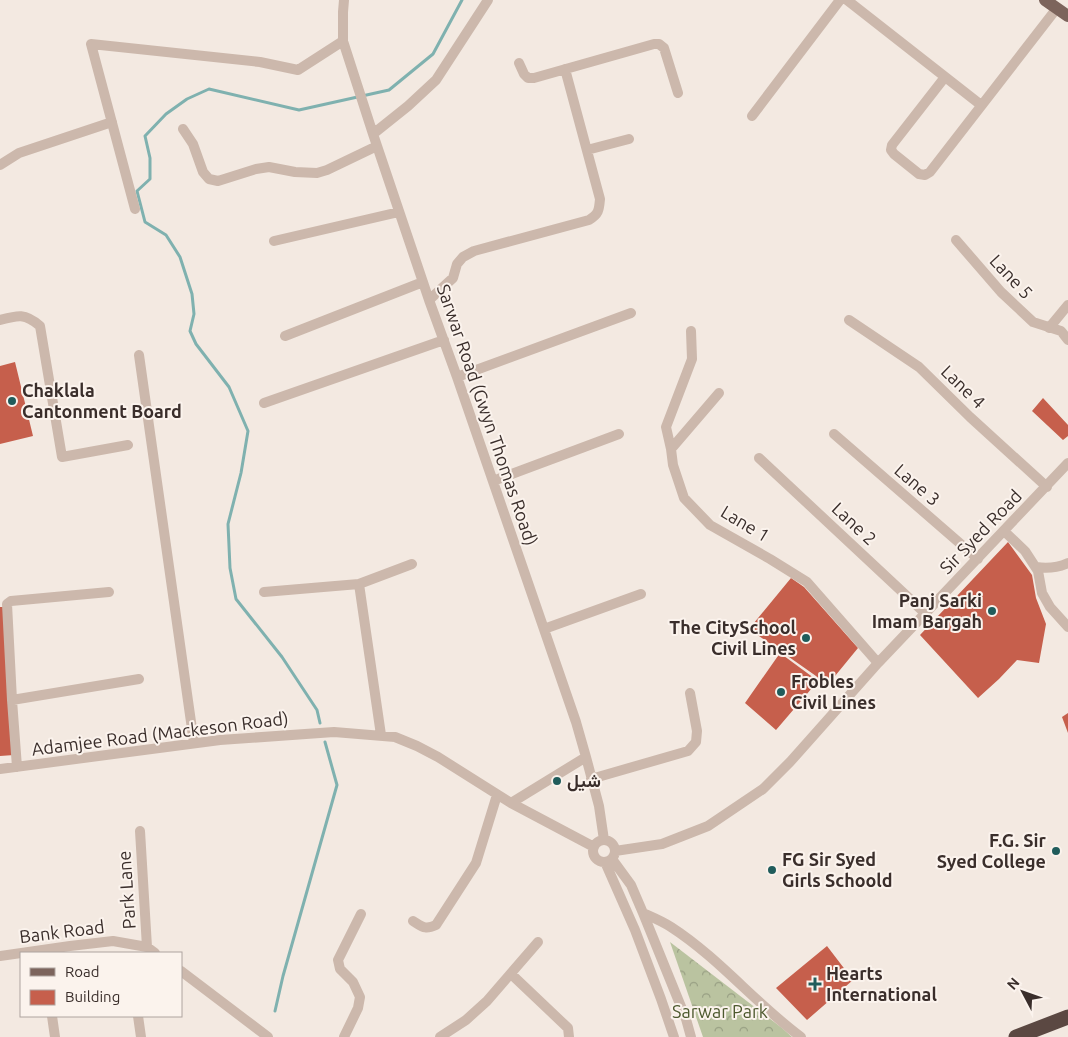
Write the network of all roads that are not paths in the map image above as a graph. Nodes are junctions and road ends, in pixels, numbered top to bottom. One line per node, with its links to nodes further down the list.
1 (344, 0): 8 (street, Sarwar Road (Gwyn Thomas Road))
2 (488, 0): 17 (street)
3 (840, 0): 14 (street)
4 (847, 0): 11 (street)
5 (1045, 0): 6 (main road)
6 (1057, 8): 7 (main road); 13 (street)
7 (1068, 16)
8 (343, 40): 15 (street); 17 (street, Sarwar Road (Gwyn Thomas Road))
9 (519, 63): 10 (street)
10 (565, 69): 12 (street); 20 (street)
11 (945, 77): 13 (street); 13 (street)
12 (678, 93)
13 (981, 105)
14 (752, 116)
15 (112, 122): 21 (street); 22 (street)
16 (182, 130): 19 (street)
17 (373, 134): 19 (street, Sarwar Road (Gwyn Thomas Road))
18 (629, 139): 20 (street)
19 (377, 146): 23 (street, Sarwar Road (Gwyn Thomas Road))
20 (587, 150): 27 (street)
21 (0, 165)
22 (134, 209)
23 (400, 212): 25 (street); 26 (street, Sarwar Road (Gwyn Thomas Road))
24 (956, 240): 32 (street, Lane 5)
25 (274, 241)
26 (423, 282): 27 (street, Sarwar Road (Gwyn Thomas Road)); 34 (street)
27 (429, 300): 35 (street, Sarwar Road (Gwyn Thomas Road))
28 (1068, 305): 32 (street)
29 (631, 313): 38 (street)
30 (0, 320): 43 (street)
31 (849, 320): 48 (street, Lane 4)
32 (1049, 328): 36 (street, Lane 5)
33 (691, 331): 44 (street, Lane 1)
34 (285, 336)
35 (444, 340): 38 (street, Sarwar Road (Gwyn Thomas Road)); 40 (street)
36 (1068, 340)
37 (139, 355): 66 (street)
38 (457, 377): 47 (street, Sarwar Road (Gwyn Thomas Road))
39 (720, 393): 44 (street)
40 (264, 403)
41 (619, 434): 47 (street)
42 (834, 434): 50 (street, Lane 3)
43 (128, 445)
44 (671, 449): 61 (street, Lane 1)
45 (759, 458): 58 (street, Lane 2)
46 (1068, 463): 48 (street, Sir Syed Road)
47 (493, 481): 60 (street, Sarwar Road (Gwyn Thomas Road))
48 (1046, 487): 49 (street, Sir Syed Road)
49 (1004, 531): 50 (street, Sir Syed Road); 53 (street)
50 (978, 559): 58 (street, Sir Syed Road)
51 (1068, 563): 53 (street)
52 (412, 564): 54 (street)
53 (1036, 568): 59 (street)
54 (359, 584): 56 (street); 65 (street)
55 (109, 592): 64 (street)
56 (264, 592)
57 (641, 594): 60 (street)
58 (926, 614): 61 (street, Sir Syed Road)
59 (1068, 627)
60 (544, 629): 67 (street, Sarwar Road (Gwyn Thomas Road))
61 (878, 663): 76 (street, Sir Syed Road)
62 (139, 679): 64 (street)
63 (690, 693): 70 (street)
64 (12, 700): 68 (street)
65 (381, 736): 66 (street, Adamjee Road (Mackeson Road)); 71 (street, Adamjee Road (Mackeson Road))
66 (194, 743): 68 (street, Adamjee Road (Mackeson Road))
67 (586, 757): 70 (street, Sarwar Road (Gwyn Thomas Road)); 72 (street)
68 (17, 767): 69 (street, Adamjee Road (Mackeson Road))
69 (0, 769)
70 (591, 779): 74 (street, Sarwar Road (Gwyn Thomas Road))
71 (497, 795): 72 (street, Adamjee Road (Mackeson Road)); 79 (street)
72 (511, 803): 75 (street, Adamjee Road (Mackeson Road))
73 (140, 831): 82 (street, Park Lane)
74 (604, 840): 75 (street); 76 (street)
75 (594, 847): 76 (street)
76 (611, 857): 77 (street); 98 (street)
77 (643, 913): 99 (street); 100 (street)
78 (360, 914): 95 (street)
79 (413, 922)
80 (538, 942): 87 (street)
81 (130, 949): 82 (street, Bank Road); 83 (street, Bank Road)
82 (151, 950)
83 (45, 951)
84 (20, 954): 85 (street, Bank Road)
85 (0, 956)
86 (182, 972): 94 (street)
87 (511, 974): 96 (street); 97 (street)
88 (52, 1017): 92 (street)
89 (138, 1017): 93 (street)
90 (1068, 1017): 91 (highway)
91 (1022, 1034): 101 (highway)
92 (55, 1037)
93 (141, 1037)
94 (268, 1037)
95 (344, 1037)
96 (440, 1037)
97 (569, 1037)
98 (674, 1037)
99 (691, 1037)
100 (801, 1037)
101 (1007, 1037)

